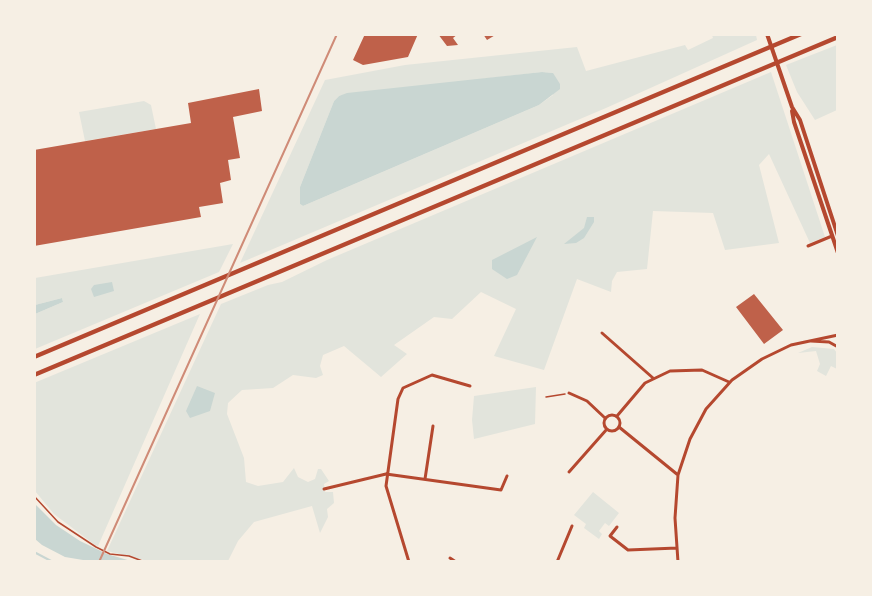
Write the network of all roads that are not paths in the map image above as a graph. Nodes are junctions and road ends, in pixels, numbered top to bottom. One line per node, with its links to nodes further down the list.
1 (767, 34): 4 (main road)
2 (801, 34): 11 (highway)
3 (837, 37): 12 (highway)
4 (832, 237): 5 (street); 6 (main road)
5 (808, 246)
6 (837, 253)
7 (602, 333): 13 (street)
8 (837, 335): 9 (street)
9 (803, 342): 10 (street); 14 (street)
10 (837, 347)
11 (34, 357)
12 (34, 375)
13 (653, 378): 14 (street); 17 (street)
14 (730, 382): 24 (street)
15 (470, 386): 23 (street)
16 (569, 393): 18 (street)
17 (617, 416): 18 (street); 20 (street)
18 (605, 418): 21 (street)
19 (433, 426): 26 (street)
20 (619, 427): 21 (street); 24 (street)
21 (607, 429): 22 (street)
22 (569, 472)
23 (386, 474): 26 (street); 27 (street); 32 (street)
24 (678, 475): 30 (street)
25 (507, 476): 26 (street)
26 (425, 479)
27 (324, 489)
28 (572, 526): 34 (street)
29 (616, 527): 30 (street)
30 (677, 548): 35 (street)
31 (450, 558): 33 (street)
32 (409, 561)
33 (456, 561)
34 (557, 561)
35 (678, 561)

